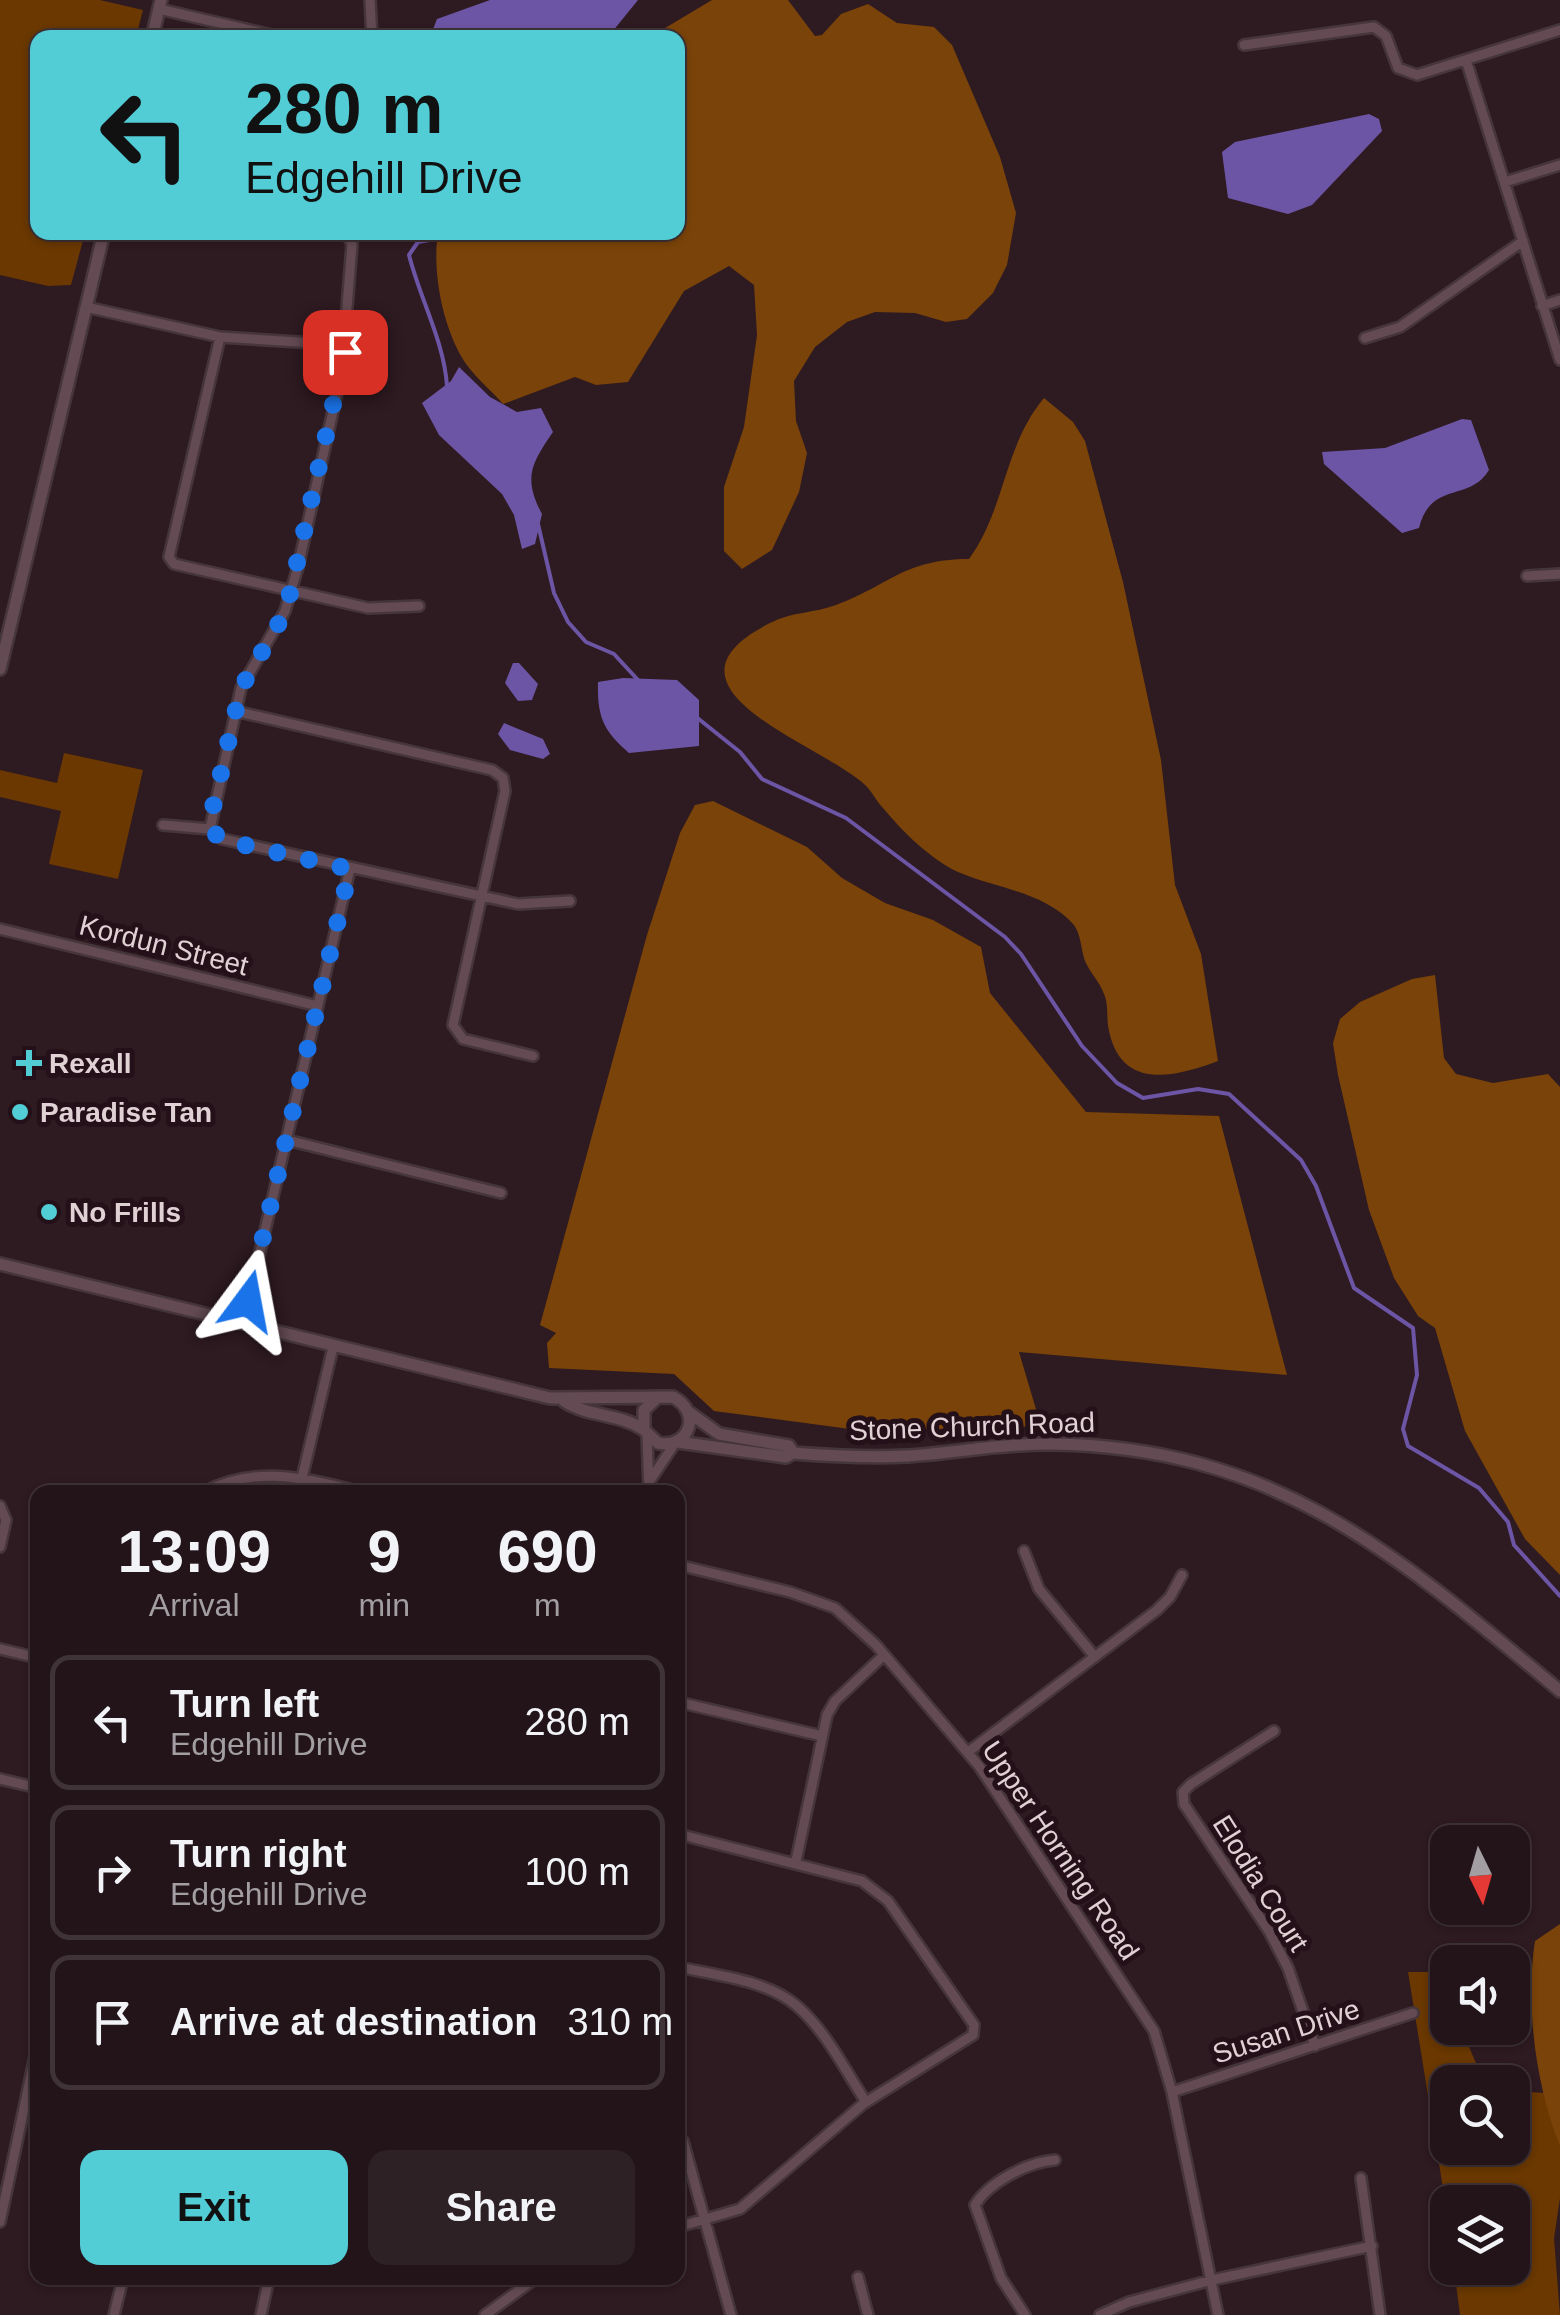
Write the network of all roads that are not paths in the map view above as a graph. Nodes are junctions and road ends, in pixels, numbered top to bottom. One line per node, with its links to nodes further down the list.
1 (370, 0): 5 (street)
2 (160, 4): 3 (main road); 4 (street)
3 (154, 30)
4 (256, 30)
5 (372, 30)
6 (1560, 30): 8 (street)
7 (1244, 45): 8 (street)
8 (1466, 60): 10 (street)
9 (1560, 165): 10 (street)
10 (1505, 182): 13 (street)
11 (102, 240): 16 (main road)
12 (350, 240): 19 (street)
13 (1523, 242): 15 (street); 18 (street)
14 (1560, 300): 15 (street)
15 (1542, 306): 20 (street)
16 (86, 307): 17 (street); 25 (main road)
17 (220, 337): 19 (street); 23 (street)
18 (1365, 338)
19 (346, 345): 23 (street)
20 (1560, 360)
21 (1560, 574): 22 (street)
22 (1527, 576)
23 (291, 592): 24 (street); 27 (street)
24 (419, 606)
25 (4, 636): 26 (main road)
26 (0, 669)
27 (235, 711): 29 (street); 31 (street)
28 (163, 824): 29 (street)
29 (210, 829): 30 (street)
30 (350, 869): 31 (street); 34 (street)
31 (481, 896): 32 (street); 35 (street)
32 (570, 900)
33 (0, 929): 34 (street, Kordun Street)
34 (318, 1006): 36 (street)
35 (533, 1056)
36 (287, 1140): 37 (street); 39 (street)
37 (501, 1193)
38 (0, 1264): 39 (main road)
39 (243, 1324): 40 (main road)
40 (333, 1347): 42 (main road); 47 (street)
41 (658, 1397): 42 (main road); 43 (main road); 44 (main road)
42 (564, 1401): 44 (main road)
43 (690, 1412): 45 (main road); 46 (main road, Stone Church Road)
44 (645, 1432): 45 (main road); 48 (street)
45 (676, 1442): 46 (main road, Stone Church Road); 48 (street)
46 (793, 1453): 61 (main road, Stone Church Road)
47 (302, 1478): 49 (street); 50 (street)
48 (652, 1479): 51 (street)
49 (223, 1485)
50 (332, 1485)
51 (651, 1485)
52 (0, 1506): 53 (street)
53 (0, 1547)
54 (1024, 1551): 60 (street)
55 (685, 1568): 58 (street, Upper Horning Road)
56 (1182, 1575): 60 (street)
57 (0, 1649): 59 (street)
58 (884, 1655): 64 (street); 65 (street, Upper Horning Road)
59 (30, 1656)
60 (1095, 1657): 65 (street)
61 (1560, 1690)
62 (685, 1704): 64 (street)
63 (1274, 1731): 72 (street, Elodia Court)
64 (822, 1736): 69 (street)
65 (968, 1752): 74 (street, Upper Horning Road)
66 (0, 1779): 67 (street)
67 (30, 1786)
68 (685, 1836): 69 (street)
69 (796, 1862): 75 (street)
70 (685, 1968): 75 (street)
71 (1414, 2013): 72 (street, Susan Drive)
72 (1315, 2046): 74 (street, Susan Drive)
73 (30, 2075): 79 (street)
74 (1172, 2092): 85 (street, Upper Horning Road)
75 (866, 2102): 80 (street)
76 (685, 2149): 80 (street)
77 (1054, 2160): 94 (street)
78 (1362, 2178): 83 (street)
79 (4, 2184): 81 (street)
80 (704, 2220): 82 (street); 92 (street)
81 (0, 2222)
82 (685, 2225)
83 (1372, 2246): 85 (street); 97 (street)
84 (858, 2276): 93 (street)
85 (1212, 2280): 95 (street); 96 (street, Upper Horning Road)
86 (122, 2285): 89 (street)
87 (267, 2285): 90 (street)
88 (526, 2285): 91 (street)
89 (114, 2315)
90 (261, 2315)
91 (484, 2315)
92 (731, 2315)
93 (868, 2315)
94 (1025, 2315)
95 (1100, 2315)
96 (1218, 2315)
97 (1380, 2315)

